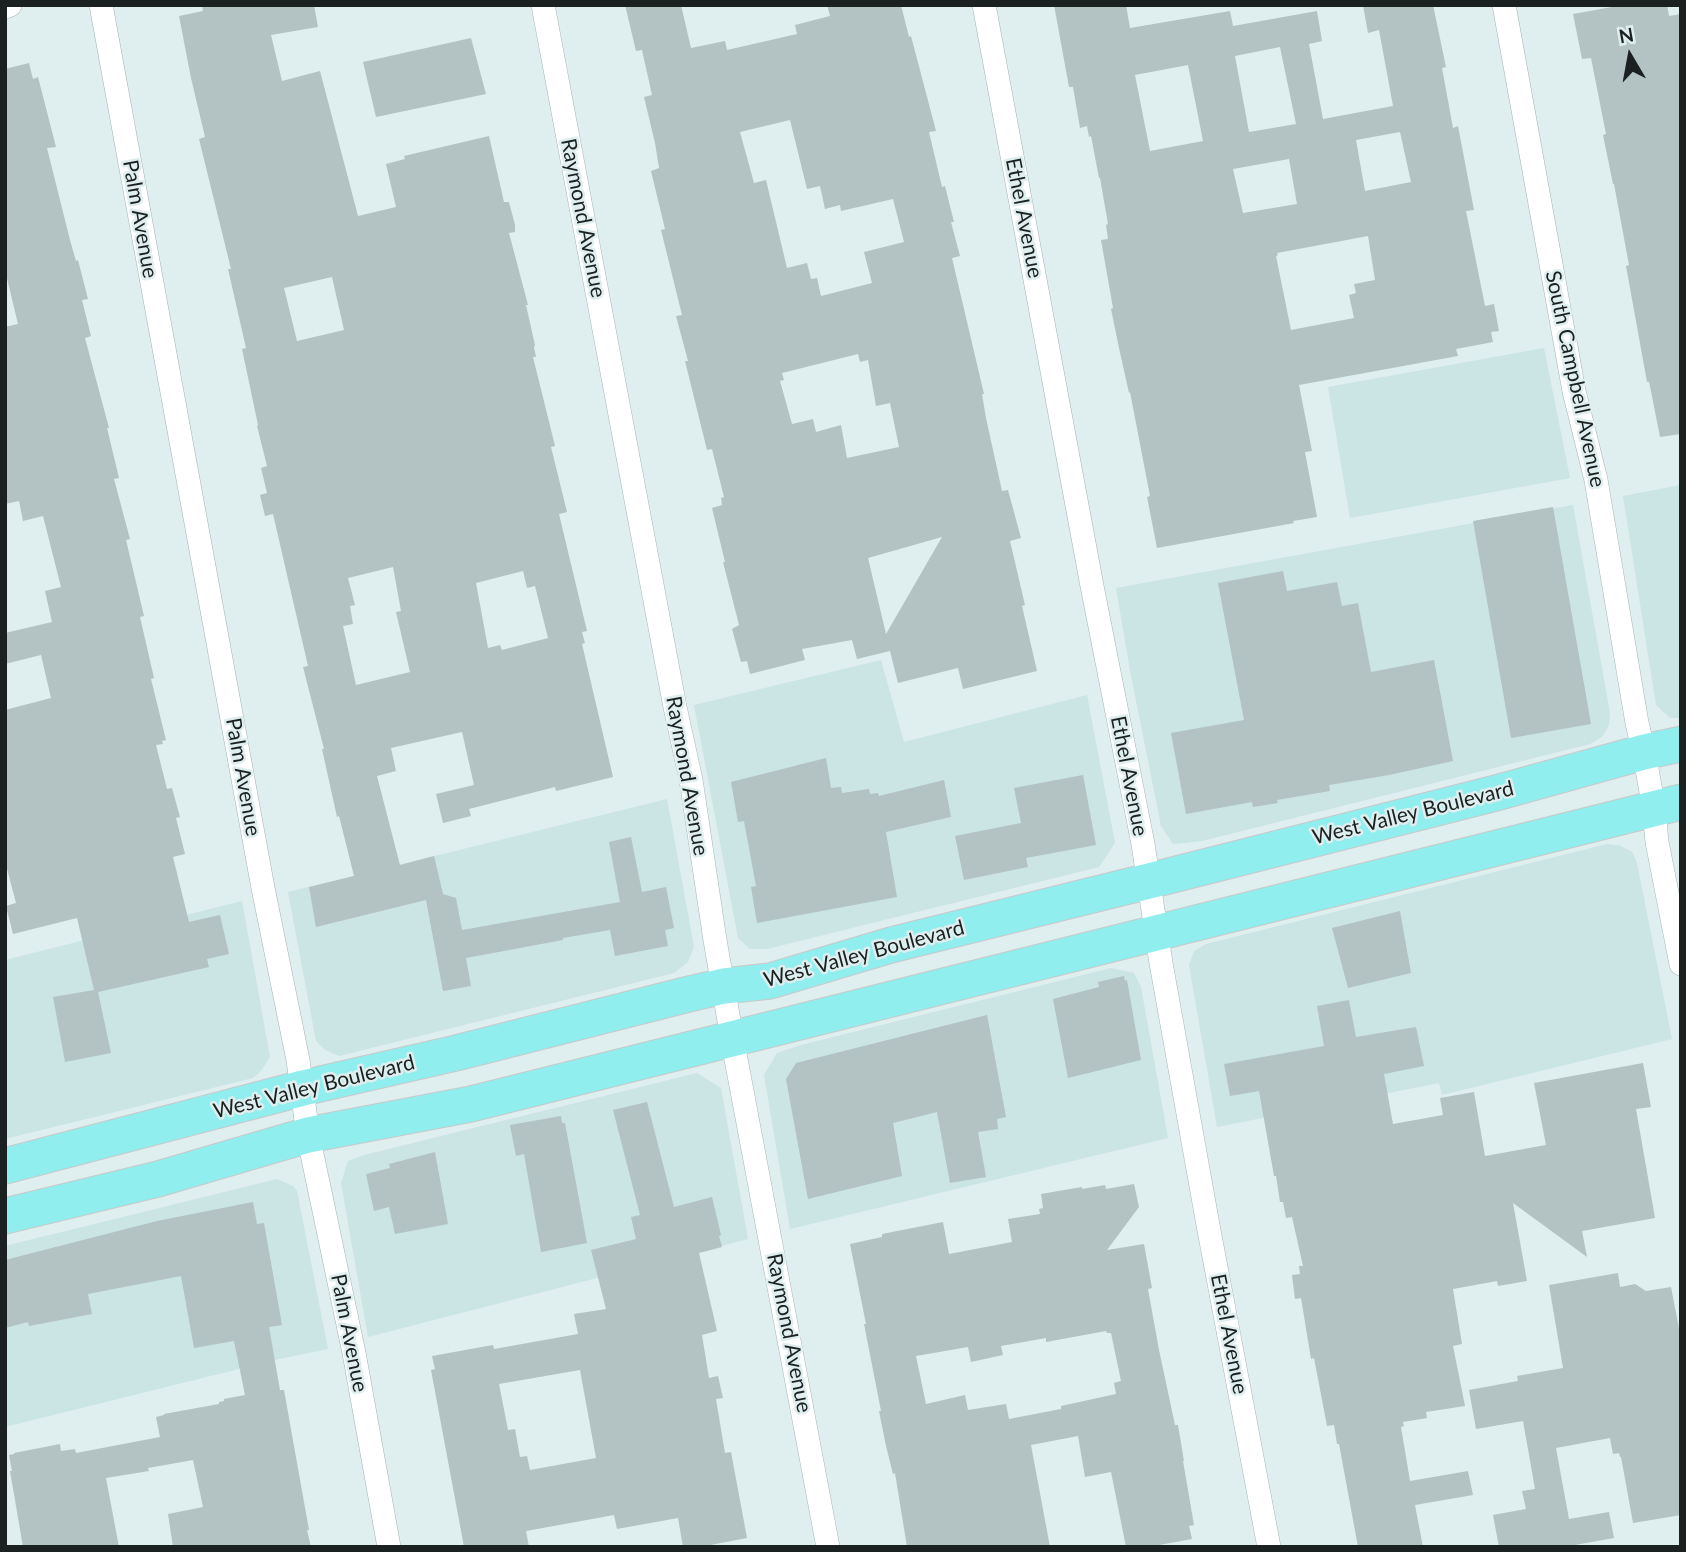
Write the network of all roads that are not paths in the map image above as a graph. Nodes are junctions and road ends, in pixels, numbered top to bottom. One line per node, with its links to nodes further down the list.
1 (10, 5): 6 (street)
2 (101, 5): 15 (street, Palm Avenue)
3 (543, 5): 13 (street, Raymond Avenue)
4 (984, 5): 10 (street, Ethel Avenue)
5 (1504, 5): 8 (street, South Campbell Avenue)
6 (5, 8)
7 (1681, 744): 8 (main road, West Valley Boulevard)
8 (1644, 752): 9 (street, South Campbell Avenue); 10 (main road, West Valley Boulevard)
9 (1667, 806): 11 (main road); 12 (street, South Campbell Avenue)
10 (1149, 881): 11 (street, Ethel Avenue); 13 (main road, West Valley Boulevard)
11 (1158, 932): 14 (main road); 21 (street, Ethel Avenue)
12 (1681, 964)
13 (724, 986): 14 (street, Raymond Avenue); 15 (main road, West Valley Boulevard)
14 (732, 1038): 16 (main road); 20 (street, Raymond Avenue)
15 (303, 1088): 16 (street, Palm Avenue); 17 (main road, West Valley Boulevard)
16 (308, 1135): 18 (main road); 19 (street, Palm Avenue)
17 (5, 1166)
18 (5, 1216)
19 (389, 1547)
20 (828, 1547)
21 (1269, 1547)

